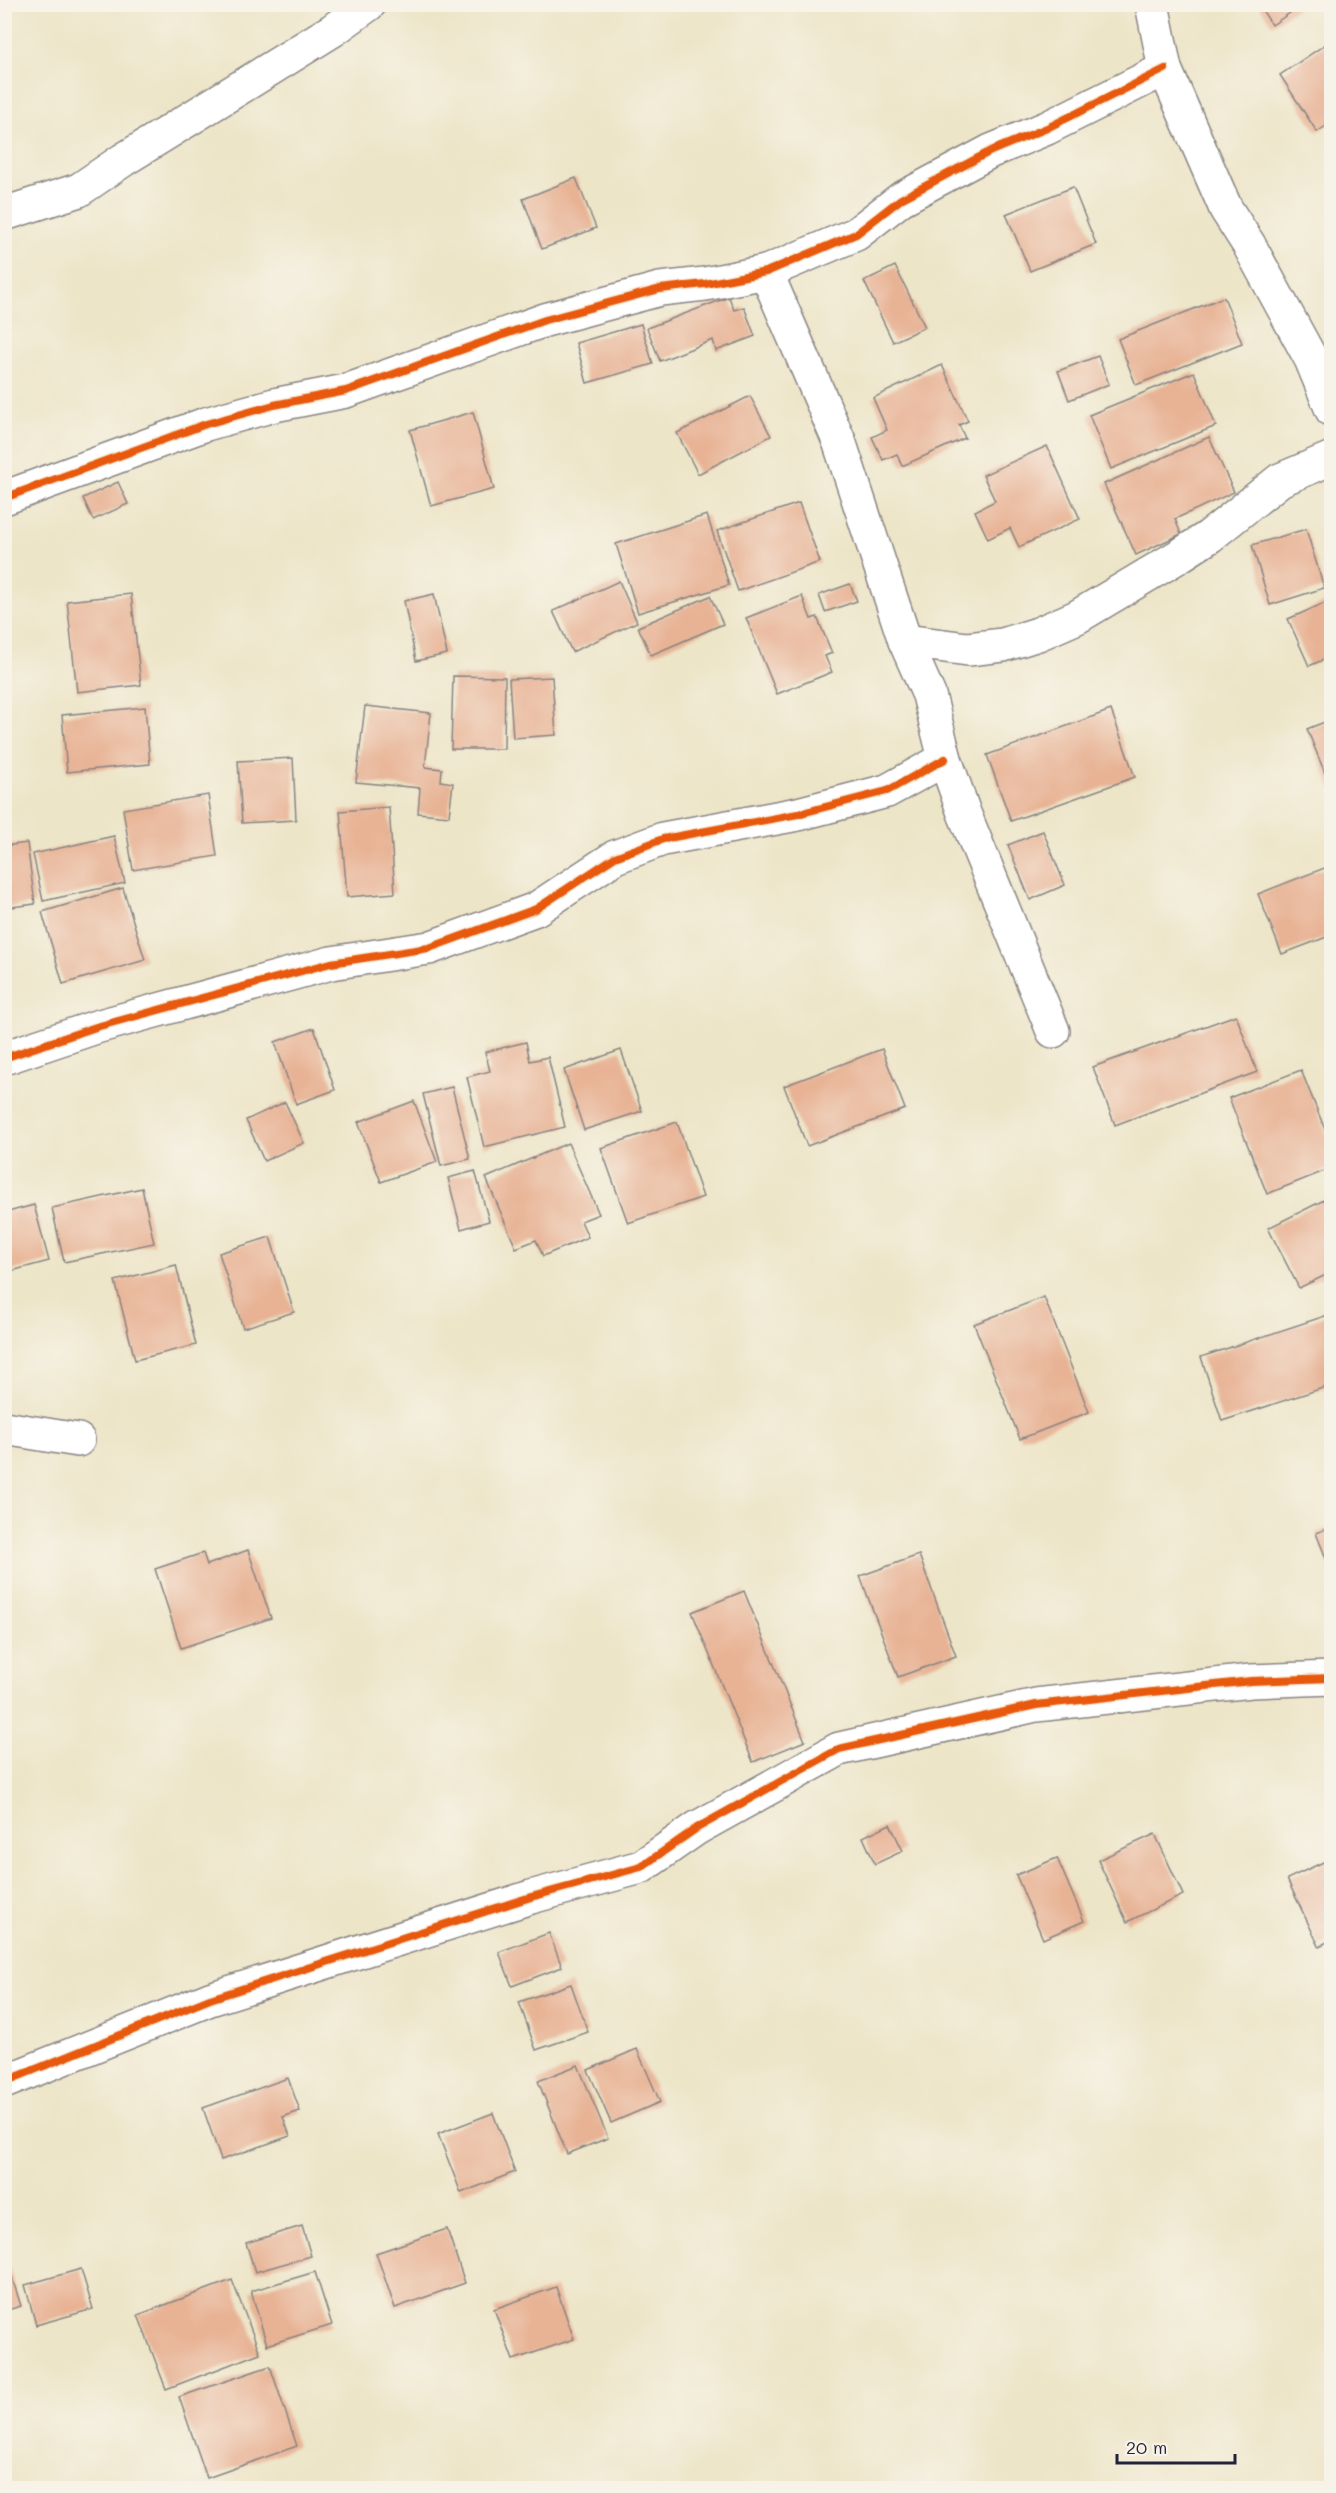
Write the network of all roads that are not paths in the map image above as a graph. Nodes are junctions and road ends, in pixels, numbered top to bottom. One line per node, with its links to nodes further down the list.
1 (369, 4): 4 (street)
2 (1152, 4): 3 (street)
3 (1165, 69): 5 (street); 6 (street)
4 (4, 214)
5 (766, 272): 8 (street); 9 (street)
6 (1332, 410)
7 (1332, 458): 9 (street)
8 (4, 498)
9 (905, 641): 10 (street)
10 (945, 759): 11 (street); 12 (street)
11 (1053, 1031)
12 (4, 1058)
13 (4, 1428): 14 (street)
14 (78, 1440)
15 (1332, 1678): 16 (street)
16 (4, 2082)

